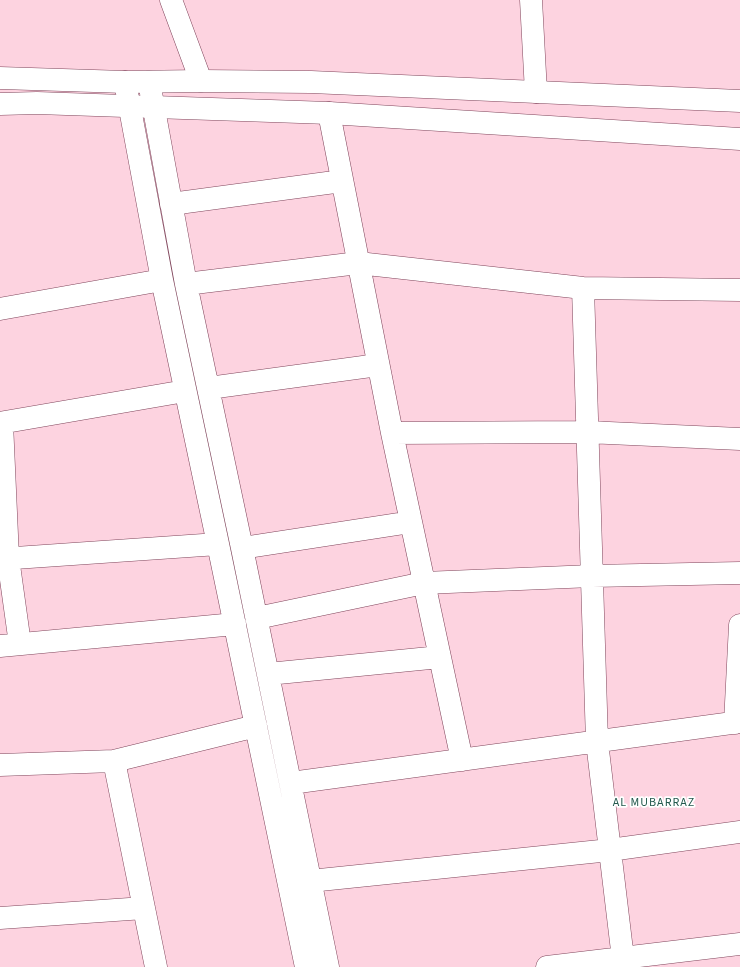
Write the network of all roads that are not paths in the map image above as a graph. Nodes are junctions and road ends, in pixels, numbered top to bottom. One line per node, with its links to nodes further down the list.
1 (170, 0): 4 (street)
2 (531, 0): 7 (street)
3 (0, 78): 5 (street)
4 (202, 81): 6 (street); 7 (street)
5 (125, 82): 6 (street); 10 (street)
6 (149, 82): 11 (street)
7 (536, 92): 8 (street)
8 (740, 100)
9 (0, 104): 10 (street)
10 (130, 106): 11 (street); 17 (street)
11 (154, 107): 12 (street); 15 (street)
12 (329, 113): 13 (street); 14 (street)
13 (740, 139)
14 (342, 181): 15 (street); 16 (street)
15 (171, 204): 18 (street)
16 (358, 263): 18 (street); 19 (street); 22 (street)
17 (162, 280): 21 (street); 24 (street)
18 (186, 284): 23 (street)
19 (583, 288): 20 (street); 26 (street)
20 (740, 290)
21 (0, 309)
22 (378, 365): 23 (street); 27 (street)
23 (209, 388): 31 (street)
24 (185, 391): 25 (street); 30 (street)
25 (1, 423): 32 (street)
26 (587, 432): 27 (street); 28 (street); 34 (street)
27 (392, 433): 29 (street)
28 (740, 439)
29 (411, 522): 31 (street); 35 (street)
30 (218, 544): 32 (street); 37 (street)
31 (242, 548): 36 (street)
32 (4, 558): 39 (street)
33 (740, 573): 34 (street)
34 (592, 576): 35 (street); 44 (street)
35 (424, 583): 36 (street); 40 (street)
36 (257, 618): 41 (street)
37 (235, 624): 39 (street); 43 (street)
38 (740, 625): 42 (street)
39 (10, 645)
40 (440, 657): 41 (street); 45 (street)
41 (268, 674): 48 (street)
42 (738, 723): 44 (street)
43 (256, 726): 46 (street); 57 (street)
44 (597, 742): 45 (street); 50 (street)
45 (462, 760): 48 (street)
46 (114, 761): 47 (street); 52 (street)
47 (0, 765)
48 (291, 784): 51 (street)
49 (740, 832): 50 (street)
50 (610, 850): 51 (street); 55 (street)
51 (310, 881): 58 (street)
52 (144, 908): 53 (street); 56 (street)
53 (0, 918)
54 (740, 944): 55 (street)
55 (624, 963): 59 (street)
56 (156, 967)
57 (306, 967)
58 (328, 967)
59 (547, 967)

